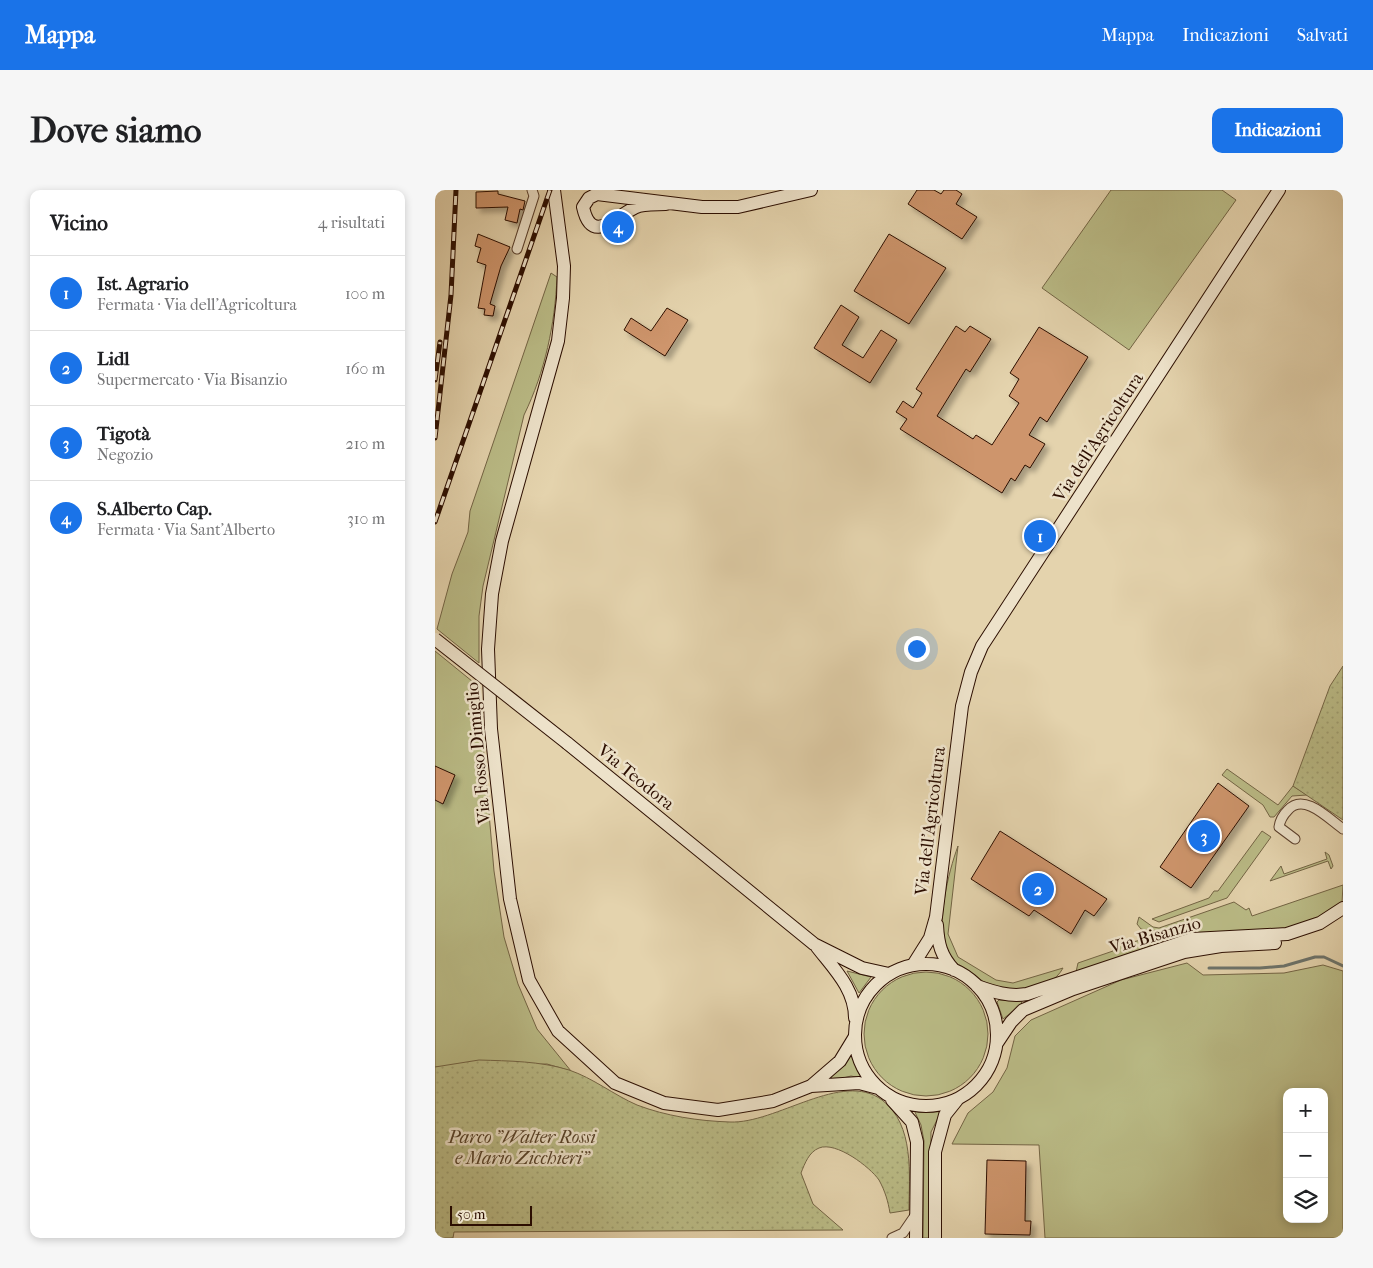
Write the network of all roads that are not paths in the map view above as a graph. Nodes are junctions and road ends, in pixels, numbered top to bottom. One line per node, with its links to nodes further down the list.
1 (531, 190): 8 (street)
2 (554, 190): 23 (main road, Via Fosso Dimiglio)
3 (811, 190): 6 (main road)
4 (1279, 190): 13 (main road, Via dell'Agricoltura)
5 (626, 198): 6 (main road); 7 (main road); 7 (main road)
6 (667, 204): 7 (main road)
7 (627, 212)
8 (517, 249)
9 (435, 639): 15 (main road, Via Teodora, bridge)
10 (1343, 829): 11 (street)
11 (1295, 840)
12 (1343, 908): 19 (main road, Via Bisanzio)
13 (936, 918): 16 (main road, Via dell'Agricoltura); 17 (main road, Via dell'Agricoltura)
14 (1343, 919): 22 (main road, Via Bisanzio)
15 (814, 944): 18 (main road, Via Teodora); 20 (main road, Via Teodora)
16 (913, 965): 17 (main road); 18 (main road)
17 (954, 970): 19 (main road)
18 (889, 974): 20 (main road)
19 (977, 986): 22 (main road)
20 (855, 1022): 21 (main road)
21 (854, 1038): 23 (main road, Via Fosso Dimiglio); 24 (main road)
22 (996, 1045): 26 (main road)
23 (811, 1086): 24 (main road, Via Fosso Dimiglio)
24 (877, 1088): 25 (main road)
25 (889, 1096): 26 (main road); 27 (main road)
26 (957, 1100): 30 (main road)
27 (916, 1214): 28 (street); 29 (main road)
28 (892, 1238)
29 (916, 1238)
30 (935, 1238)

